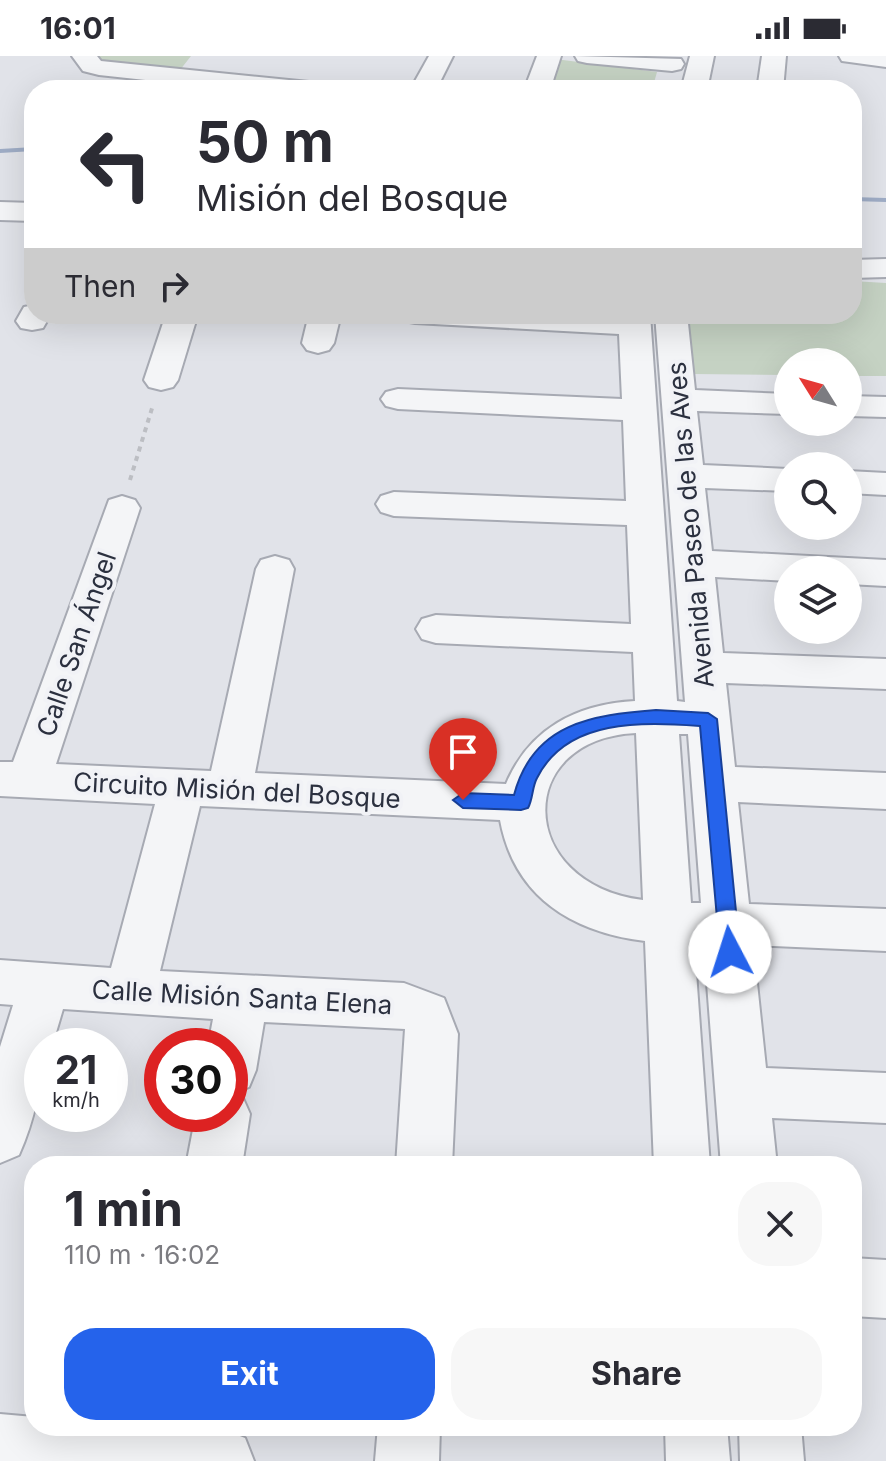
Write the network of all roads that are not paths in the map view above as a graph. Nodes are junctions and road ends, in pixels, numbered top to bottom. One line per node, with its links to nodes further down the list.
1 (84, 56): 11 (street)
2 (199, 56): 11 (street)
3 (441, 56): 13 (street)
4 (549, 56): 14 (street)
5 (587, 56): 9 (street)
6 (702, 56): 16 (street)
7 (774, 56): 17 (street)
8 (851, 56): 10 (street)
9 (673, 60): 15 (street)
10 (886, 60)
11 (182, 77): 12 (street)
12 (270, 80)
13 (428, 80)
14 (541, 80)
15 (668, 80)
16 (696, 80)
17 (771, 80)
18 (0, 211): 19 (street)
19 (24, 212)
20 (886, 268): 21 (street)
21 (862, 269)
22 (179, 324): 24 (street)
23 (647, 324): 27 (street, Avenida Paseo de las Aves)
24 (161, 380)
25 (408, 400): 27 (street)
26 (774, 404): 27 (street)
27 (659, 405): 30 (street, Avenida Paseo de las Aves); 36 (street, Avenida Paseo de las Aves)
28 (862, 406): 29 (street)
29 (886, 407)
30 (686, 476): 31 (street); 37 (street, Avenida Paseo de las Aves)
31 (774, 479)
32 (862, 483): 33 (street)
33 (886, 484)
34 (394, 504): 36 (street)
35 (122, 508): 48 (street, Calle San Ángel)
36 (645, 514): 43 (street, Avenida Paseo de las Aves)
37 (694, 563): 38 (street); 44 (street, Avenida Paseo de las Aves)
38 (774, 567)
39 (275, 569): 51 (street)
40 (862, 572): 41 (street)
41 (886, 573)
42 (436, 629): 43 (street)
43 (652, 639): 46 (street, Avenida Paseo de las Aves)
44 (703, 667): 45 (street); 47 (street, Avenida Paseo de las Aves)
45 (886, 674)
46 (656, 717): 47 (street); 53 (street); 54 (street, Avenida Paseo de las Aves)
47 (708, 719): 49 (street, Avenida Paseo de las Aves)
48 (14, 779): 50 (street, Circuito Misión del Bosque)
49 (714, 783): 52 (street); 55 (street, Avenida Paseo de las Aves)
50 (182, 787): 51 (street, Circuito Misión del Bosque); 58 (street)
51 (229, 789): 53 (street, Circuito Misión del Bosque)
52 (886, 791)
53 (521, 803): 54 (street)
54 (668, 924): 55 (street); 67 (street, Avenida Paseo de las Aves)
55 (727, 924): 56 (street); 61 (street, Avenida Paseo de las Aves)
56 (886, 930)
57 (22, 984): 58 (street, Calle Misión Santa Elena); 64 (street)
58 (130, 991): 59 (street, Calle Misión Santa Elena)
59 (242, 999): 60 (street); 66 (street, Calle Misión Santa Elena)
60 (237, 1028)
61 (743, 1092): 62 (street); 68 (street, Avenida Paseo de las Aves)
62 (886, 1098)
63 (220, 1132): 65 (street)
64 (0, 1137)
65 (216, 1156)
66 (425, 1156)
67 (681, 1156)
68 (748, 1156)
69 (862, 1288): 70 (street)
70 (886, 1289)
71 (408, 1436): 76 (street)
72 (697, 1436): 77 (street)
73 (771, 1436): 78 (street)
74 (0, 1446): 75 (street)
75 (187, 1448)
76 (407, 1461)
77 (698, 1461)
78 (772, 1461)

